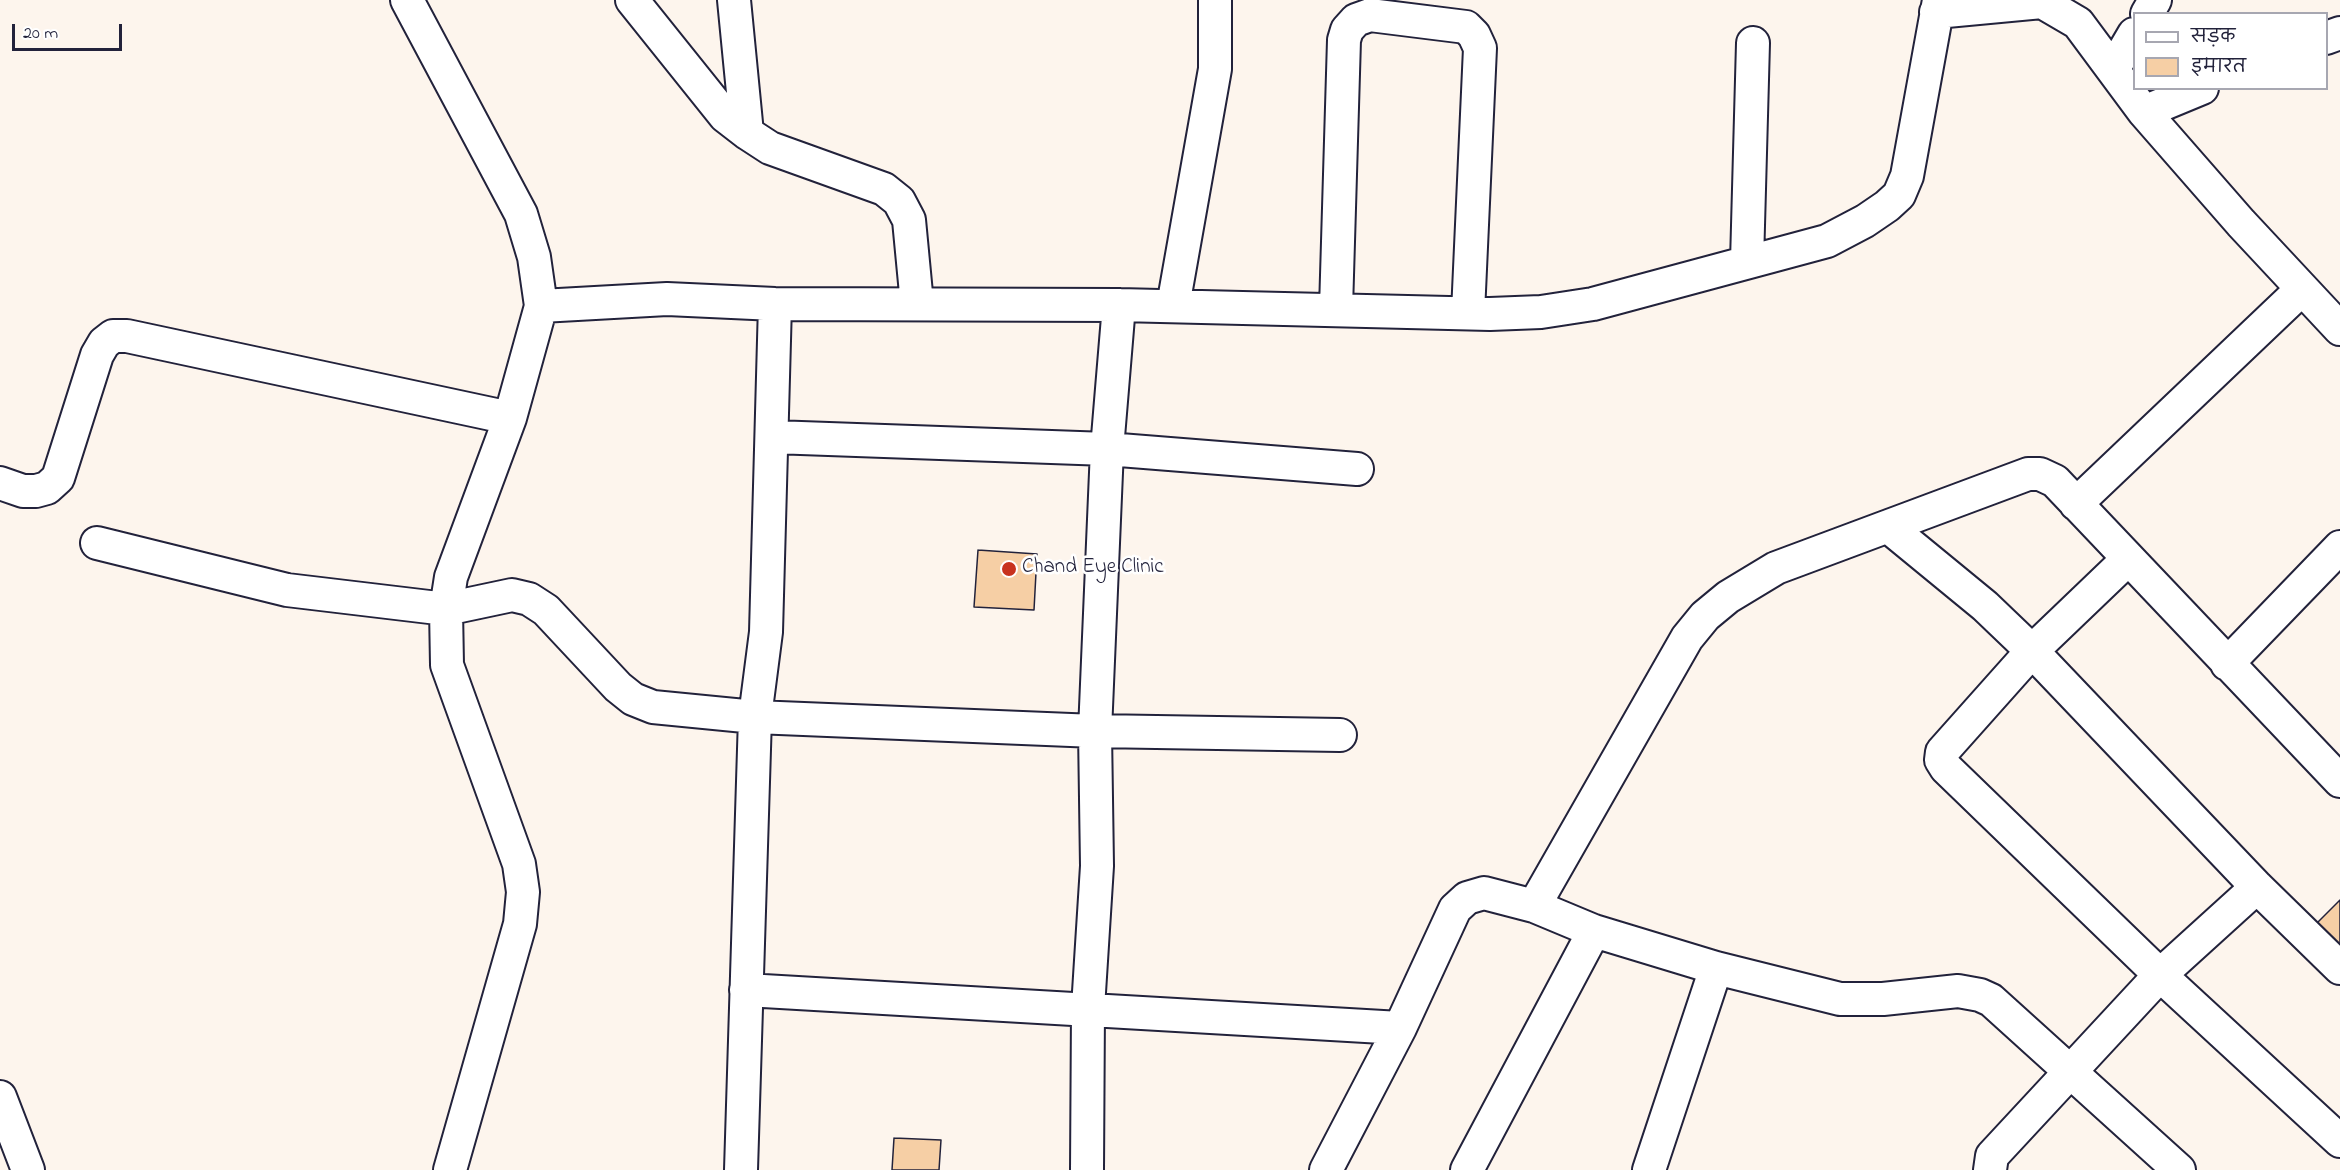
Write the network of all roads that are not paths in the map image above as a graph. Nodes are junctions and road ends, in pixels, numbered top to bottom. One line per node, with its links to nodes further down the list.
1 (406, 0): 17 (street)
2 (632, 0): 11 (street)
3 (734, 0): 11 (street)
4 (1215, 0): 18 (street)
5 (1938, 6): 8 (street); 12 (street)
6 (2133, 36): 8 (street)
7 (1753, 43): 12 (street)
8 (2114, 68): 10 (street)
9 (2197, 90): 10 (street)
10 (2144, 112): 13 (street)
11 (747, 133): 15 (street)
12 (1747, 262): 20 (street)
13 (2302, 289): 21 (street); 27 (street)
14 (775, 304): 15 (street); 17 (street); 23 (street)
15 (917, 304): 16 (street)
16 (1119, 305): 18 (street); 24 (street)
17 (541, 306): 22 (street)
18 (1173, 306): 19 (street)
19 (1336, 309): 20 (street); 20 (street)
20 (1468, 313)
21 (2340, 329)
22 (510, 418): 26 (street); 32 (street)
23 (773, 437): 24 (street); 35 (street)
24 (1107, 449): 25 (street); 36 (street)
25 (1357, 470)
26 (0, 483)
27 (2076, 504): 28 (street); 31 (street)
28 (1890, 528): 33 (street); 40 (street)
29 (97, 543): 32 (street)
30 (2340, 547): 34 (street)
31 (2128, 560): 33 (street); 34 (street)
32 (446, 609): 35 (street); 52 (street)
33 (2032, 651): 39 (street); 44 (street)
34 (2227, 664): 38 (street)
35 (755, 717): 36 (street); 45 (street)
36 (1095, 730): 37 (street); 46 (street)
37 (1340, 735)
38 (2340, 781)
39 (2257, 887): 43 (street); 44 (street)
40 (1534, 906): 41 (street); 47 (street)
41 (1594, 931): 42 (street); 56 (street)
42 (1716, 968): 48 (street); 57 (street)
43 (2340, 968)
44 (2160, 975): 48 (street); 50 (street)
45 (746, 990): 46 (street); 53 (street)
46 (1088, 1008): 47 (street); 54 (street)
47 (1400, 1028): 55 (street)
48 (2069, 1071): 58 (street); 59 (street)
49 (0, 1097): 51 (street)
50 (2340, 1141)
51 (28, 1170)
52 (450, 1170)
53 (741, 1170)
54 (1087, 1170)
55 (1326, 1170)
56 (1467, 1170)
57 (1649, 1170)
58 (1990, 1170)
59 (2179, 1170)

